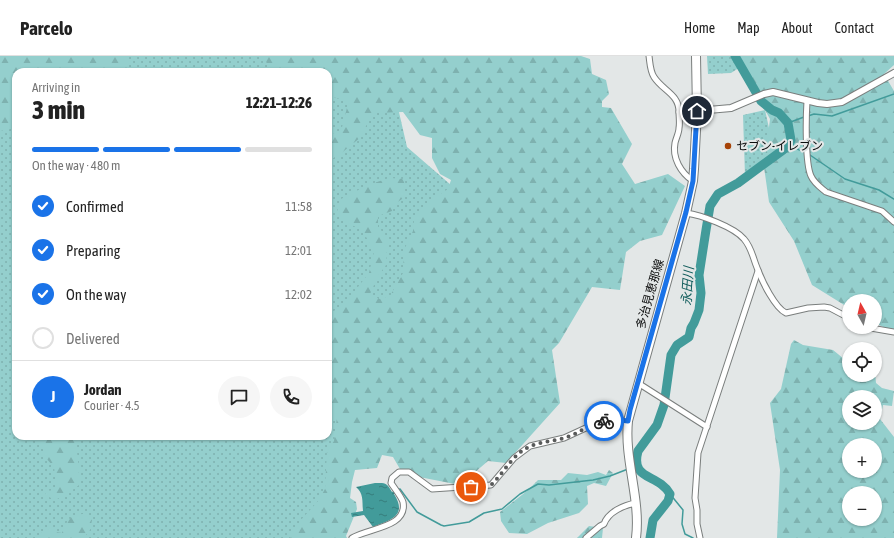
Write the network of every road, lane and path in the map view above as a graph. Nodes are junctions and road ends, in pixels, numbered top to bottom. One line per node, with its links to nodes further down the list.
1 (649, 56): 6 (street)
2 (696, 56): 5 (main road, 多治見恵那線)
3 (894, 73): 4 (street)
4 (807, 101): 5 (street); 9 (street)
5 (697, 111): 6 (street); 7 (main road, 多治見恵那線)
6 (679, 112): 7 (street)
7 (693, 181): 8 (main road, 多治見恵那線)
8 (686, 212): 10 (street); 14 (main road, 多治見恵那線)
9 (894, 222)
10 (758, 271): 11 (street); 16 (street)
11 (842, 314)
12 (882, 330): 13 (street)
13 (894, 332)
14 (638, 384): 15 (main road, 多治見恵那線); 16 (street)
15 (628, 421): 17 (main road, 多治見恵那線); 18 (street)
16 (707, 427): 21 (street)
17 (636, 503): 19 (street); 20 (main road, 多治見恵那線)
18 (352, 538)
19 (586, 538)
20 (636, 538)
21 (700, 538)

